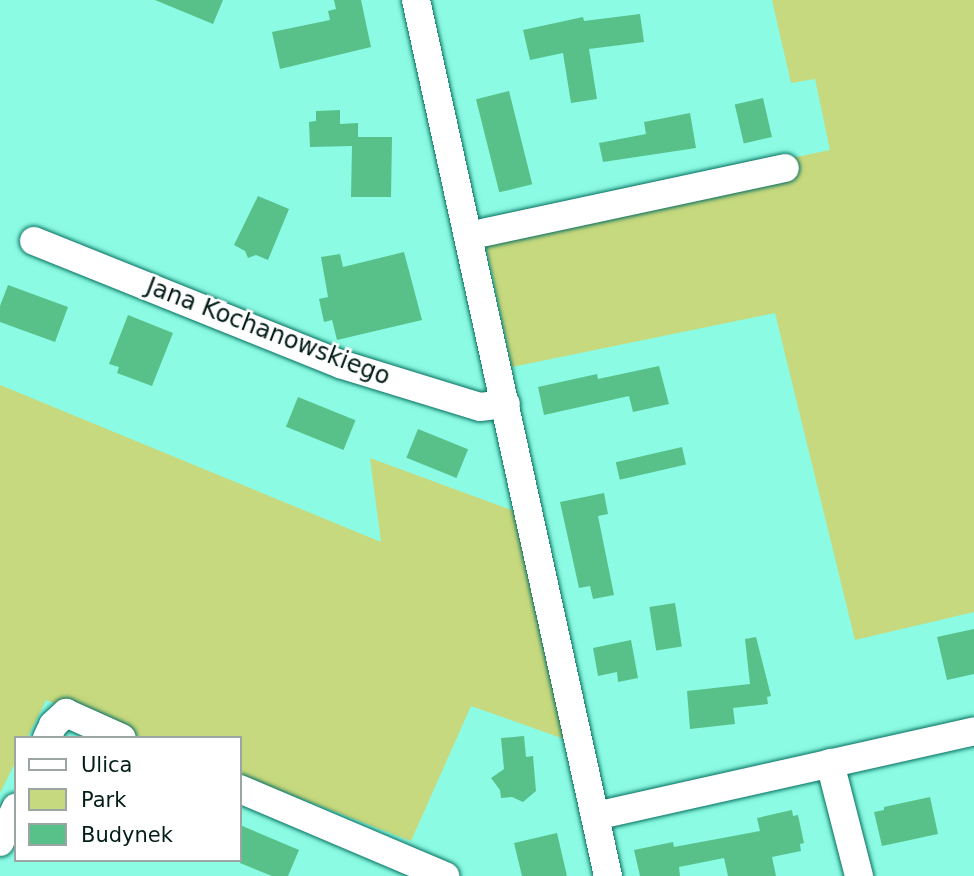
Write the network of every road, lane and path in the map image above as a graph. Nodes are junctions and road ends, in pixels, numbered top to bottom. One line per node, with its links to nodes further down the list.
1 (416, 0): 3 (street)
2 (785, 168): 3 (street)
3 (468, 236): 5 (street)
4 (34, 241): 5 (street, Jana Kochanowskiego)
5 (506, 404): 12 (street)
6 (974, 732): 9 (street)
7 (48, 736): 8 (street)
8 (118, 736)
9 (830, 763): 12 (street); 16 (street)
10 (242, 790): 14 (street)
11 (14, 811): 13 (street)
12 (595, 816): 15 (street)
13 (0, 842)
14 (445, 876)
15 (608, 876)
16 (859, 876)

